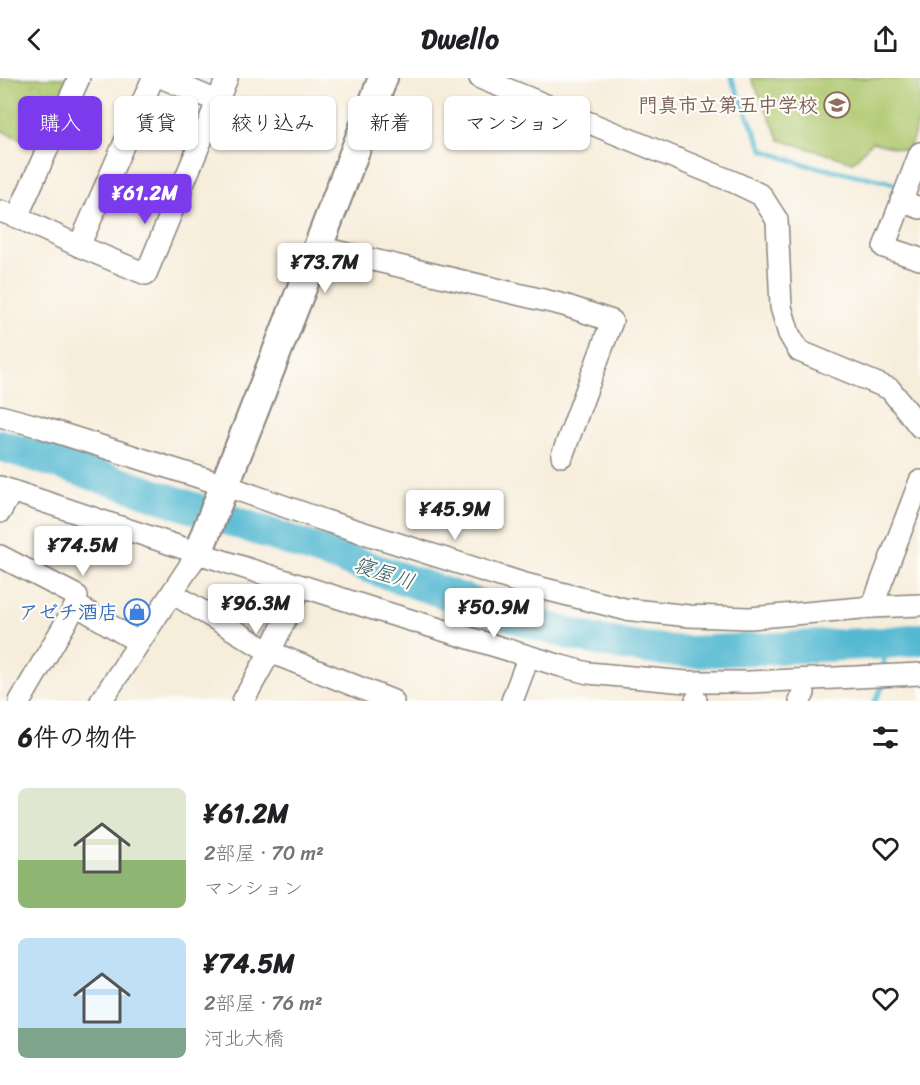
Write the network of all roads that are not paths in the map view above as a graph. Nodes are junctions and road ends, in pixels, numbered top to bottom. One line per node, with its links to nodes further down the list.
1 (79, 78): 12 (street)
2 (153, 78): 13 (street)
3 (163, 78): 8 (street)
4 (227, 78): 7 (street)
5 (382, 78): 14 (street)
6 (480, 78): 18 (street)
7 (219, 96)
8 (210, 98)
9 (210, 118): 13 (street)
10 (920, 153): 11 (street)
11 (908, 197): 15 (street)
12 (9, 214): 13 (street)
13 (80, 246)
14 (318, 247): 20 (street); 22 (street)
15 (920, 259)
16 (0, 401): 19 (street)
17 (0, 416): 19 (street)
18 (920, 427)
19 (82, 440): 22 (street)
20 (562, 456)
21 (920, 481): 31 (street)
22 (222, 488): 25 (street); 31 (street)
23 (6, 489): 24 (street); 25 (street)
24 (0, 512)
25 (199, 549): 27 (street); 28 (street)
26 (0, 556): 29 (street)
27 (301, 586): 32 (street); 34 (street)
28 (172, 593): 33 (street); 34 (street)
29 (76, 605): 33 (street); 38 (street)
30 (920, 605): 31 (street)
31 (872, 607)
32 (423, 624): 35 (street); 36 (street)
33 (138, 642): 39 (street)
34 (270, 652): 40 (street); 41 (street)
35 (561, 666): 36 (street); 37 (street)
36 (524, 669): 42 (street)
37 (920, 674)
38 (20, 701)
39 (101, 701)
40 (243, 701)
41 (393, 701)
42 (512, 701)

